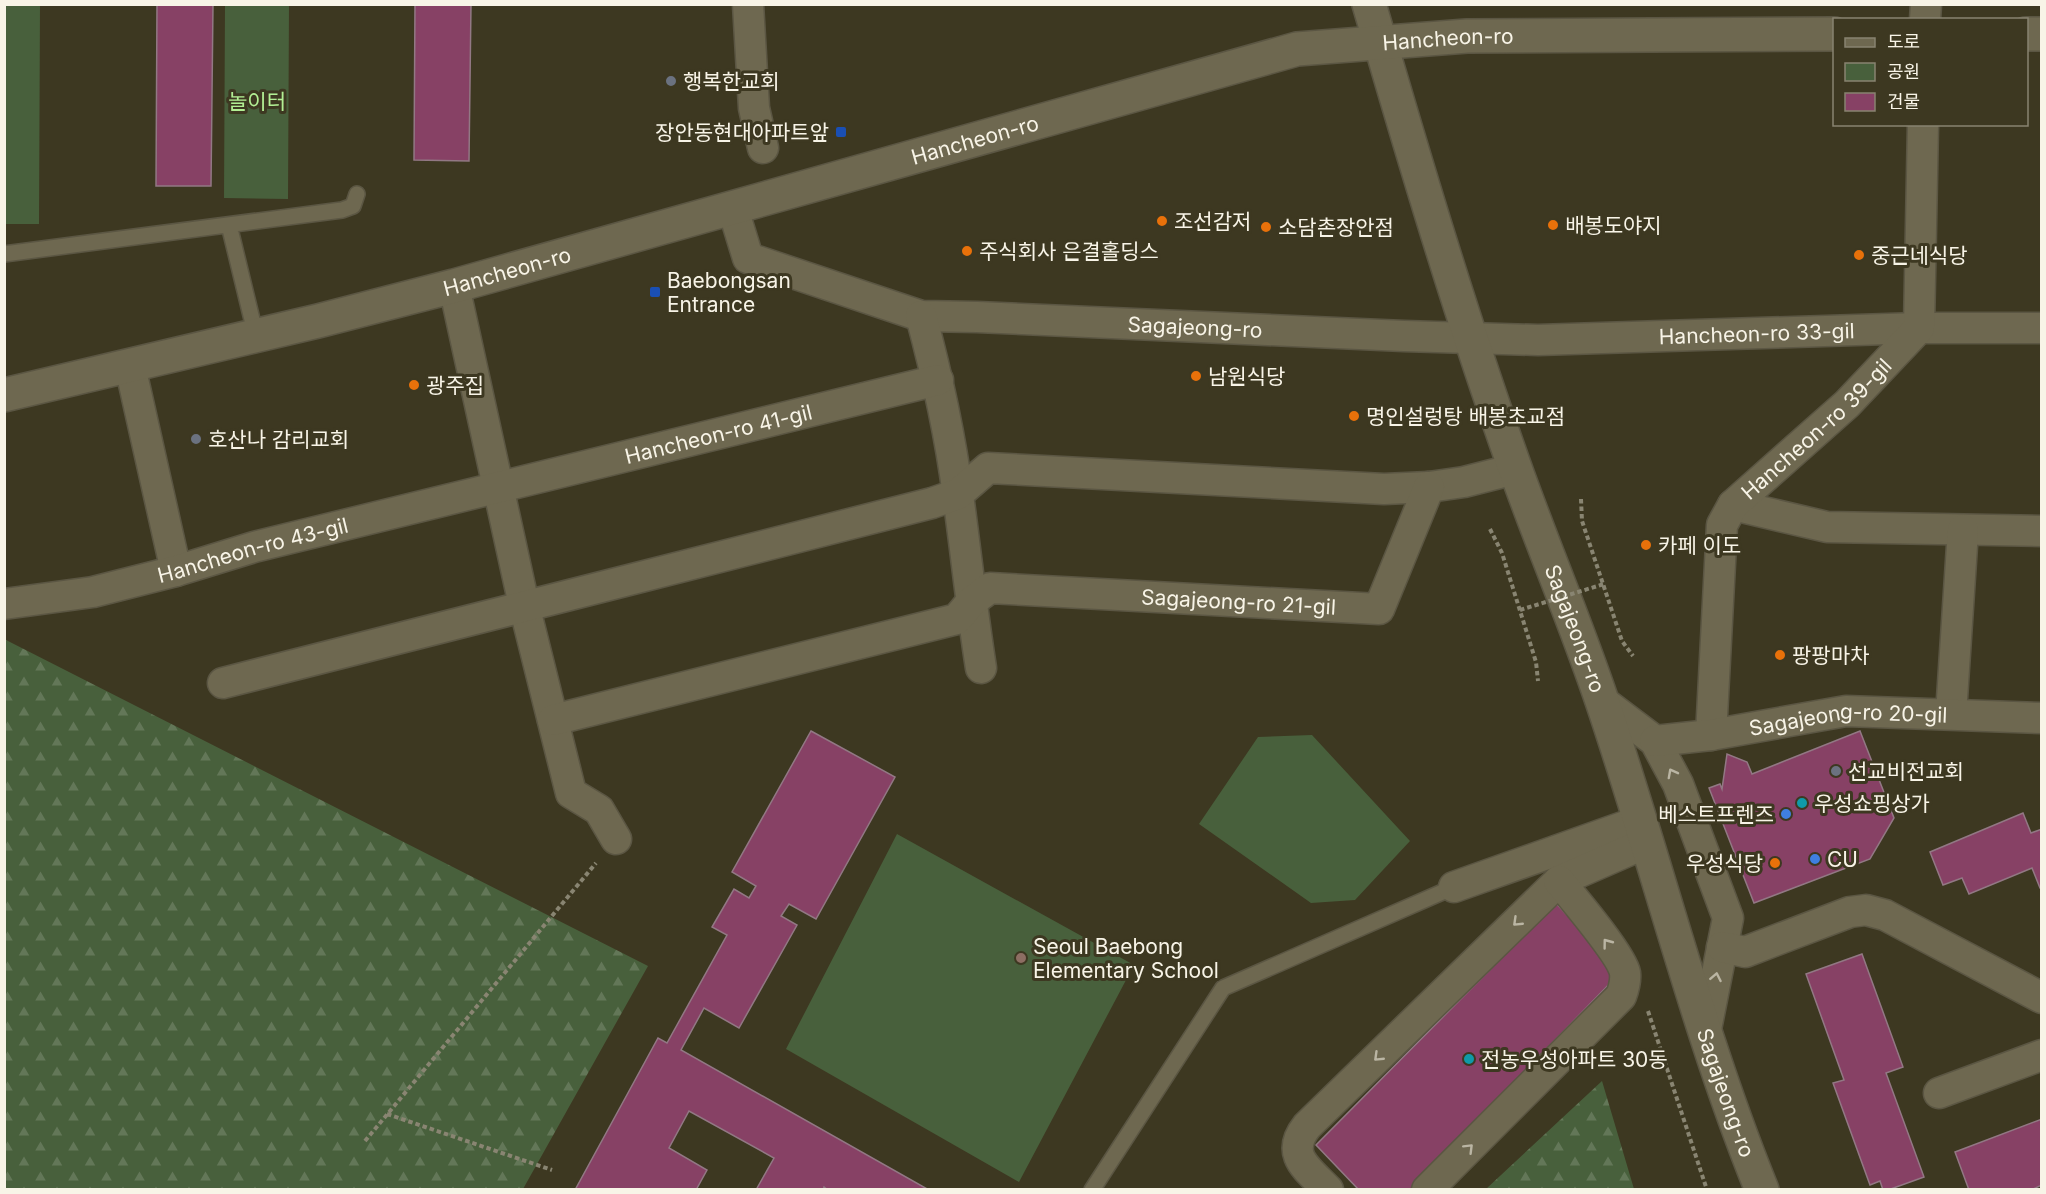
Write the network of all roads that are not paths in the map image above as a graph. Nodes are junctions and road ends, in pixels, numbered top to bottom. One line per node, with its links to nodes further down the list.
1 (748, 4): 6 (street)
2 (1369, 4): 4 (main road, Sagajeong-ro)
3 (1833, 34): 4 (main road, Hancheon-ro)
4 (1380, 42): 8 (main road, Hancheon-ro); 16 (main road, Sagajeong-ro)
5 (1923, 126): 13 (street)
6 (763, 148)
7 (357, 194): 9 (lane)
8 (733, 209): 11 (main road, Hancheon-ro); 12 (street)
9 (229, 225): 10 (lane); 15 (lane)
10 (4, 254)
11 (454, 286): 15 (main road, Hancheon-ro); 22 (street)
12 (921, 316): 16 (street, Sagajeong-ro); 18 (street)
13 (1919, 328): 14 (street, Hancheon-ro 33-gil); 16 (street, Hancheon-ro 33-gil); 24 (street, Hancheon-ro 39-gil)
14 (2042, 328)
15 (256, 336): 17 (main road, Hancheon-ro)
16 (1470, 337): 20 (main road, Sagajeong-ro)
17 (130, 366): 19 (main road, Hancheon-ro); 27 (street)
18 (938, 380): 22 (street, Hancheon-ro 41-gil); 23 (street)
19 (4, 395)
20 (1515, 469): 21 (street); 33 (main road, Sagajeong-ro)
21 (1429, 487): 23 (street); 28 (street, Sagajeong-ro 21-gil)
22 (499, 488): 27 (street, Hancheon-ro 43-gil); 30 (street)
23 (958, 494): 28 (street); 30 (street)
24 (1733, 505): 25 (street); 37 (street, Hancheon-ro 39-gil)
25 (1963, 530): 26 (street); 34 (street)
26 (2042, 531)
27 (176, 571): 29 (street, Hancheon-ro 43-gil)
28 (971, 602): 31 (street); 36 (street)
29 (4, 604)
30 (524, 605): 32 (street); 36 (street)
31 (981, 668)
32 (223, 683)
33 (1602, 701): 38 (street); 39 (main road, Sagajeong-ro)
34 (1951, 714): 35 (street, Sagajeong-ro 20-gil); 37 (street, Sagajeong-ro 20-gil)
35 (2042, 718)
36 (553, 720): 40 (street)
37 (1711, 735): 38 (street, Sagajeong-ro 20-gil)
38 (1655, 741): 43 (street, one-way to 38)
39 (1643, 832): 41 (street); 42 (street); 45 (main road, Sagajeong-ro)
40 (616, 839)
41 (1560, 881): 49 (street, one-way to 49); 50 (street, one-way to 41)
42 (1454, 887): 48 (lane)
43 (1722, 947): 44 (street); 45 (street, one-way to 43)
44 (2041, 998)
45 (1705, 1034): 51 (main road, Sagajeong-ro)
46 (2042, 1055): 47 (street)
47 (1939, 1093)
48 (1092, 1190)
49 (1328, 1190)
50 (1427, 1190)
51 (1762, 1190)

